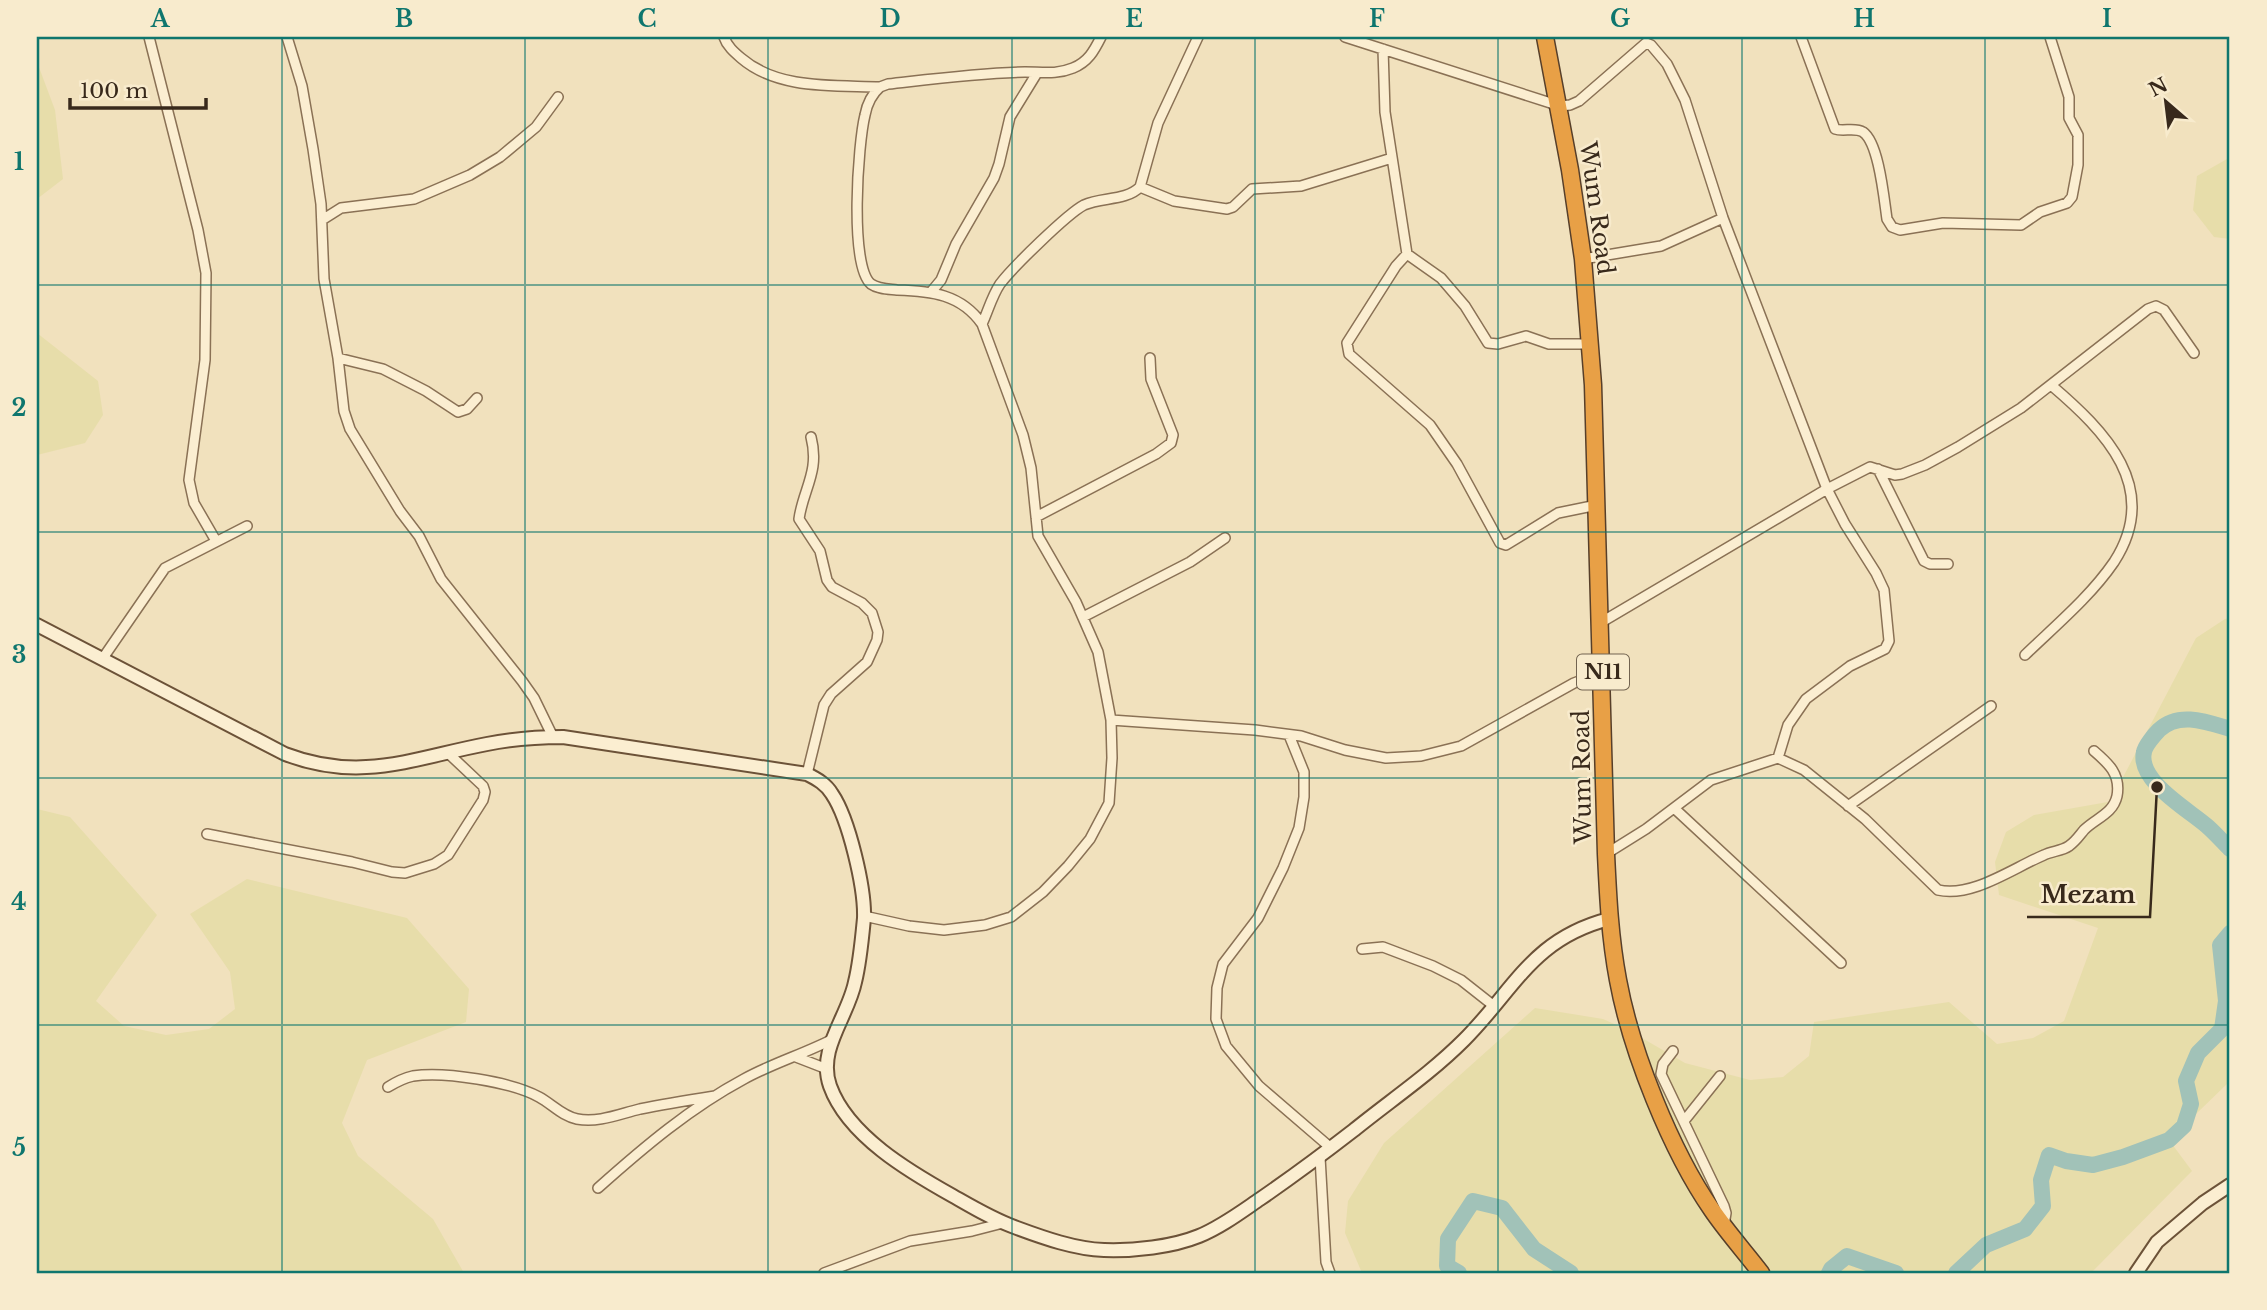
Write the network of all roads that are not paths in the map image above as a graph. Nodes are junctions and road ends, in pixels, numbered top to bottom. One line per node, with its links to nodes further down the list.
1 (149, 37): 38 (street)
2 (287, 37): 17 (street)
3 (724, 37): 12 (street)
4 (1101, 37): 11 (street)
5 (1198, 37): 16 (street)
6 (1345, 37): 10 (street)
7 (1545, 37): 14 (highway, Wum Road / N11)
8 (1801, 37): 9 (street)
9 (2050, 37)
10 (1383, 49): 14 (street); 15 (street)
11 (1037, 73): 12 (street); 23 (street)
12 (880, 87): 23 (street)
13 (558, 97): 18 (street)
14 (1560, 106): 19 (street); 22 (highway, Wum Road / N11)
15 (1392, 158): 16 (street); 21 (street)
16 (1140, 187): 24 (street)
17 (320, 197): 18 (street); 20 (street)
18 (341, 208): 20 (street)
19 (1723, 218): 22 (street); 33 (street)
20 (322, 220): 27 (street)
21 (1407, 254): 25 (street); 34 (street)
22 (1583, 259): 25 (highway, Wum Road / N11)
23 (936, 293): 24 (street)
24 (982, 324): 35 (street)
25 (1590, 344): 34 (highway, Wum Road / N11)
26 (2194, 353): 29 (street)
27 (338, 358): 30 (street); 49 (street)
28 (1150, 358): 35 (street)
29 (2051, 385): 32 (street); 43 (street)
30 (477, 398)
31 (811, 437): 53 (street)
32 (1878, 469): 33 (street); 39 (street)
33 (1827, 489): 41 (street); 52 (street)
34 (1597, 505): 41 (highway, Wum Road / N11)
35 (1036, 517): 40 (street)
36 (247, 526): 38 (street)
37 (1225, 538): 40 (street)
38 (216, 541): 44 (street)
39 (1948, 564)
40 (1083, 617): 47 (street)
41 (1600, 624): 45 (highway, Wum Road / N11)
42 (37, 625): 44 (street)
43 (2025, 655)
44 (103, 658): 51 (street)
45 (1603, 672): 48 (street); 57 (highway, Wum Road / N11)
46 (1991, 706): 54 (street)
47 (1111, 720): 48 (street); 58 (street)
48 (1289, 735): 71 (street)
49 (552, 737): 51 (street); 53 (street)
50 (2094, 751): 54 (street)
51 (449, 752): 56 (street)
52 (1778, 758): 54 (street); 55 (street)
53 (807, 774): 58 (street)
54 (1848, 806)
55 (1674, 808): 57 (street); 61 (street)
56 (207, 834)
57 (1606, 853): 59 (highway, Wum Road / N11)
58 (864, 916): 63 (street)
59 (1609, 919): 62 (street); 76 (highway, Wum Road / N11)
60 (1362, 949): 62 (street)
61 (1841, 963)
62 (1494, 1006): 71 (street)
63 (833, 1039): 65 (street); 66 (street)
64 (1674, 1051): 70 (street)
65 (796, 1056): 66 (street); 69 (street)
66 (827, 1069): 75 (street)
67 (1720, 1076): 70 (street)
68 (388, 1087): 69 (street)
69 (715, 1096): 74 (street)
70 (1684, 1121): 76 (street)
71 (1331, 1148): 72 (street)
72 (1320, 1157): 75 (street); 78 (street)
73 (2230, 1185): 80 (street)
74 (598, 1188)
75 (1003, 1223): 77 (street)
76 (1724, 1226): 79 (highway, Wum Road / N11)
77 (824, 1273)
78 (1330, 1273)
79 (1761, 1273)
80 (2136, 1273)

